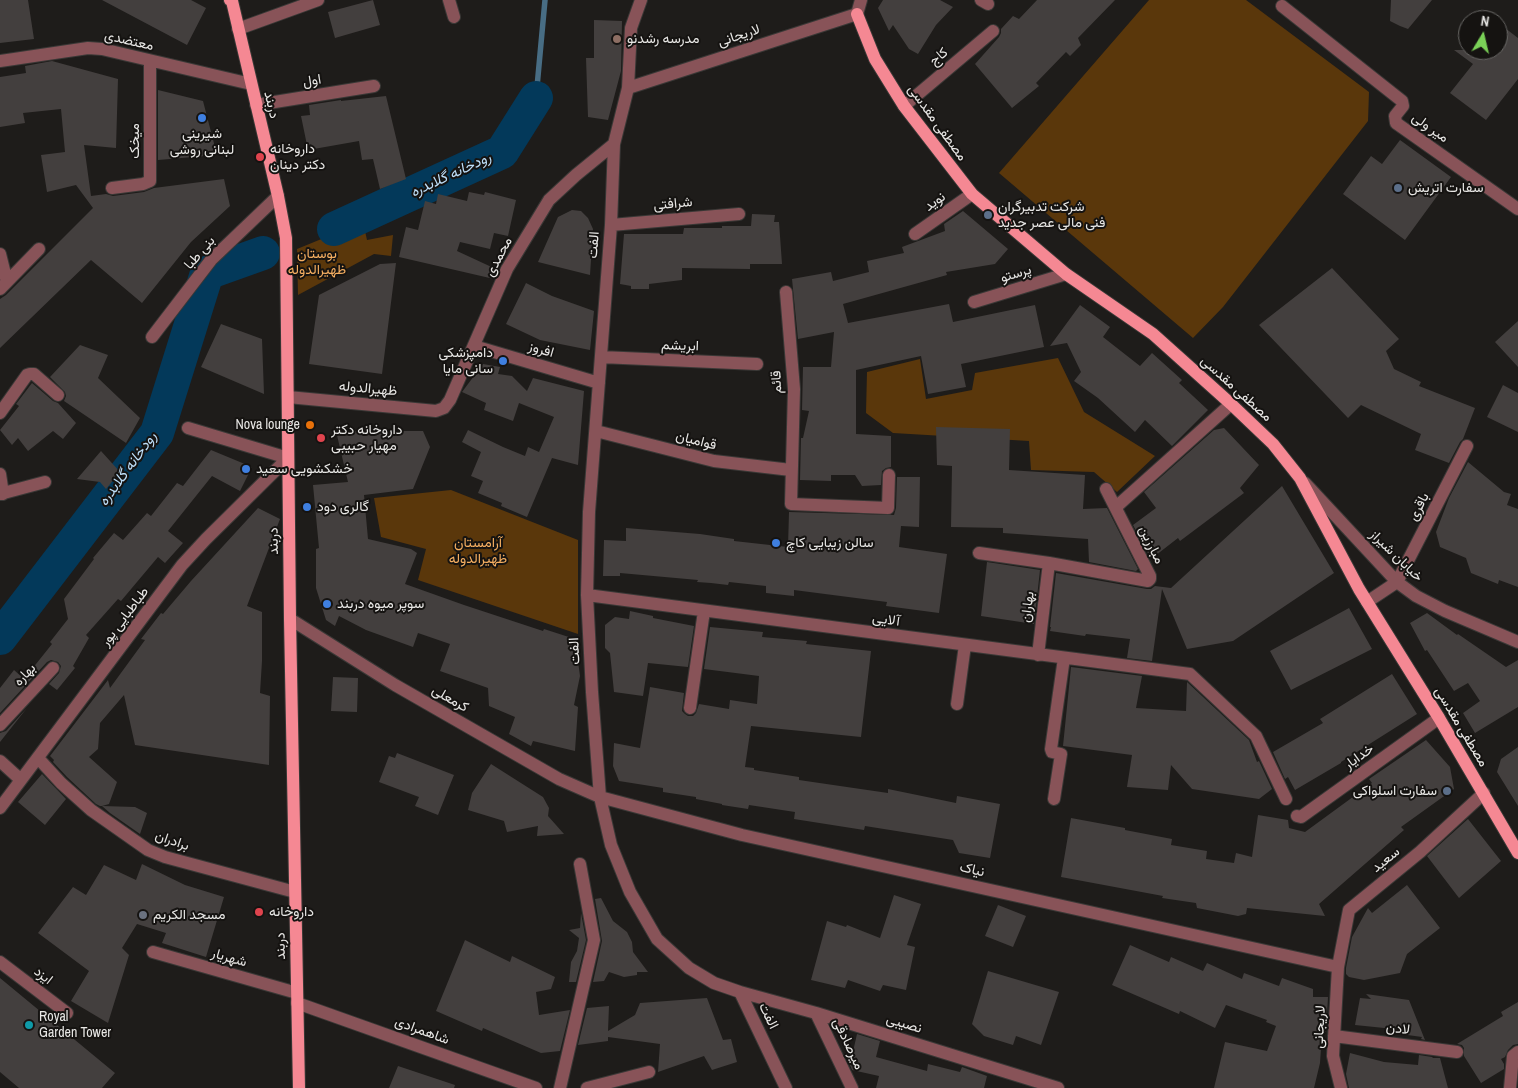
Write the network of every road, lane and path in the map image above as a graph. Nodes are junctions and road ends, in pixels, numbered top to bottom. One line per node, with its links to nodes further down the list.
1 (231, 0): 9 (main road, دربند)
2 (318, 0): 9 (street)
3 (449, 0): 8 (street)
4 (641, 0): 15 (street)
5 (861, 0): 7 (street)
6 (1282, 6): 22 (street, میر ولی)
7 (857, 14): 15 (street, لاریجانی); 17 (main road, مصطفی مقدسی)
8 (454, 17)
9 (238, 29): 13 (main road, دربند)
10 (993, 31): 17 (street, کاج)
11 (0, 61): 12 (street, معتضدی)
12 (150, 62): 13 (street, معتضدی); 19 (street, میخک)
13 (251, 84): 16 (main road, دربند)
14 (374, 86): 16 (street, اول)
15 (628, 88): 18 (street)
16 (256, 105): 21 (main road, دربند)
17 (904, 106): 20 (main road, مصطفی مقدسی)
18 (614, 144): 24 (street, الفت); 33 (street, محمدی)
19 (112, 188)
20 (972, 194): 25 (street, نوید); 28 (main road, مصطفی مقدسی)
21 (278, 196): 32 (street, بنی طبا); 38 (main road, دربند)
22 (1518, 209)
23 (739, 214): 24 (street, شرافتی)
24 (611, 225): 34 (street, الفت)
25 (915, 234)
26 (39, 248): 29 (street)
27 (0, 254): 29 (street)
28 (1066, 274): 31 (street, پرستو); 39 (main road, مصطفی مقدسی)
29 (3, 286)
30 (786, 292): 46 (street, قائم)
31 (974, 302)
32 (152, 337)
33 (474, 346): 36 (street, افروز); 40 (street, محمدی)
34 (601, 357): 35 (street, ابریشم); 36 (street, الفت)
35 (757, 364)
36 (599, 383): 43 (street, الفت)
37 (58, 395): 41 (street)
38 (288, 397): 40 (street, ظهیرالدوله); 45 (main road, دربند)
39 (1231, 404): 49 (main road, مصطفی مقدسی); 53 (street)
40 (444, 408)
41 (0, 414)
42 (188, 428): 45 (street)
43 (596, 431): 46 (street, قوامیان); 57 (street, الفت)
44 (1467, 446): 56 (street, باقری)
45 (288, 458): 60 (main road, دربند); 70 (street, طباطبایی پور)
46 (791, 470): 48 (street, قائم)
47 (0, 474): 52 (street)
48 (889, 476)
49 (1300, 478): 56 (street, خیابان شیراز); 58 (main road, مصطفی مقدسی)
50 (44, 482): 52 (street)
51 (1106, 489): 53 (street)
52 (1, 494)
53 (1116, 507): 55 (street, مبارزین)
54 (979, 553): 55 (street, مبارزین)
55 (1049, 563): 63 (street, بهاران)
56 (1397, 582): 58 (street); 61 (street, خیابان شیراز)
57 (587, 595): 59 (street, آلایی); 74 (street, الفت)
58 (1367, 602): 68 (main road, مصطفی مقدسی)
59 (704, 611): 62 (street, آلایی); 67 (street)
60 (290, 619): 74 (street, کرمعلی); 81 (main road, دربند)
61 (1518, 642)
62 (965, 645): 63 (street, آلایی); 66 (street)
63 (1038, 655): 64 (street, آلایی)
64 (1064, 658): 75 (street); 76 (street, آلایی)
65 (53, 668): 69 (street, بهاره)
66 (958, 704)
67 (690, 708)
68 (1439, 718): 73 (main road, مصطفی مقدسی); 78 (street, خدایار)
69 (0, 725)
70 (38, 758): 72 (street, طباطبایی پور); 81 (street, برادران)
71 (0, 762): 72 (street)
72 (21, 780): 77 (street, طباطبایی پور)
73 (1484, 793): 79 (main road, مصطفی مقدسی); 84 (street, سعید)
74 (600, 797): 84 (street, نیاک); 85 (street, الفت)
75 (1054, 799)
76 (1286, 799)
77 (0, 808)
78 (1297, 816)
79 (1518, 853)
80 (580, 864): 95 (street)
81 (295, 892): 86 (main road, دربند)
82 (153, 952): 86 (street, شهریار)
83 (0, 962): 87 (street, ایزد)
84 (1338, 967): 89 (street, لاریجانی)
85 (740, 992): 88 (street, نصیبی); 97 (street, الفت)
86 (297, 998): 93 (main road, دربند); 94 (street, شاهمرادی)
87 (67, 1013)
88 (816, 1013): 98 (street, میرصادقی); 99 (street, نصیبی)
89 (1334, 1036): 90 (street, لادن); 100 (street, لاریجانی)
90 (1457, 1052)
91 (1518, 1052): 101 (street)
92 (649, 1072): 96 (street)
93 (299, 1088)
94 (536, 1088)
95 (560, 1088)
96 (587, 1088)
97 (786, 1088)
98 (852, 1088)
99 (1058, 1088)
100 (1341, 1088)
101 (1510, 1088)

